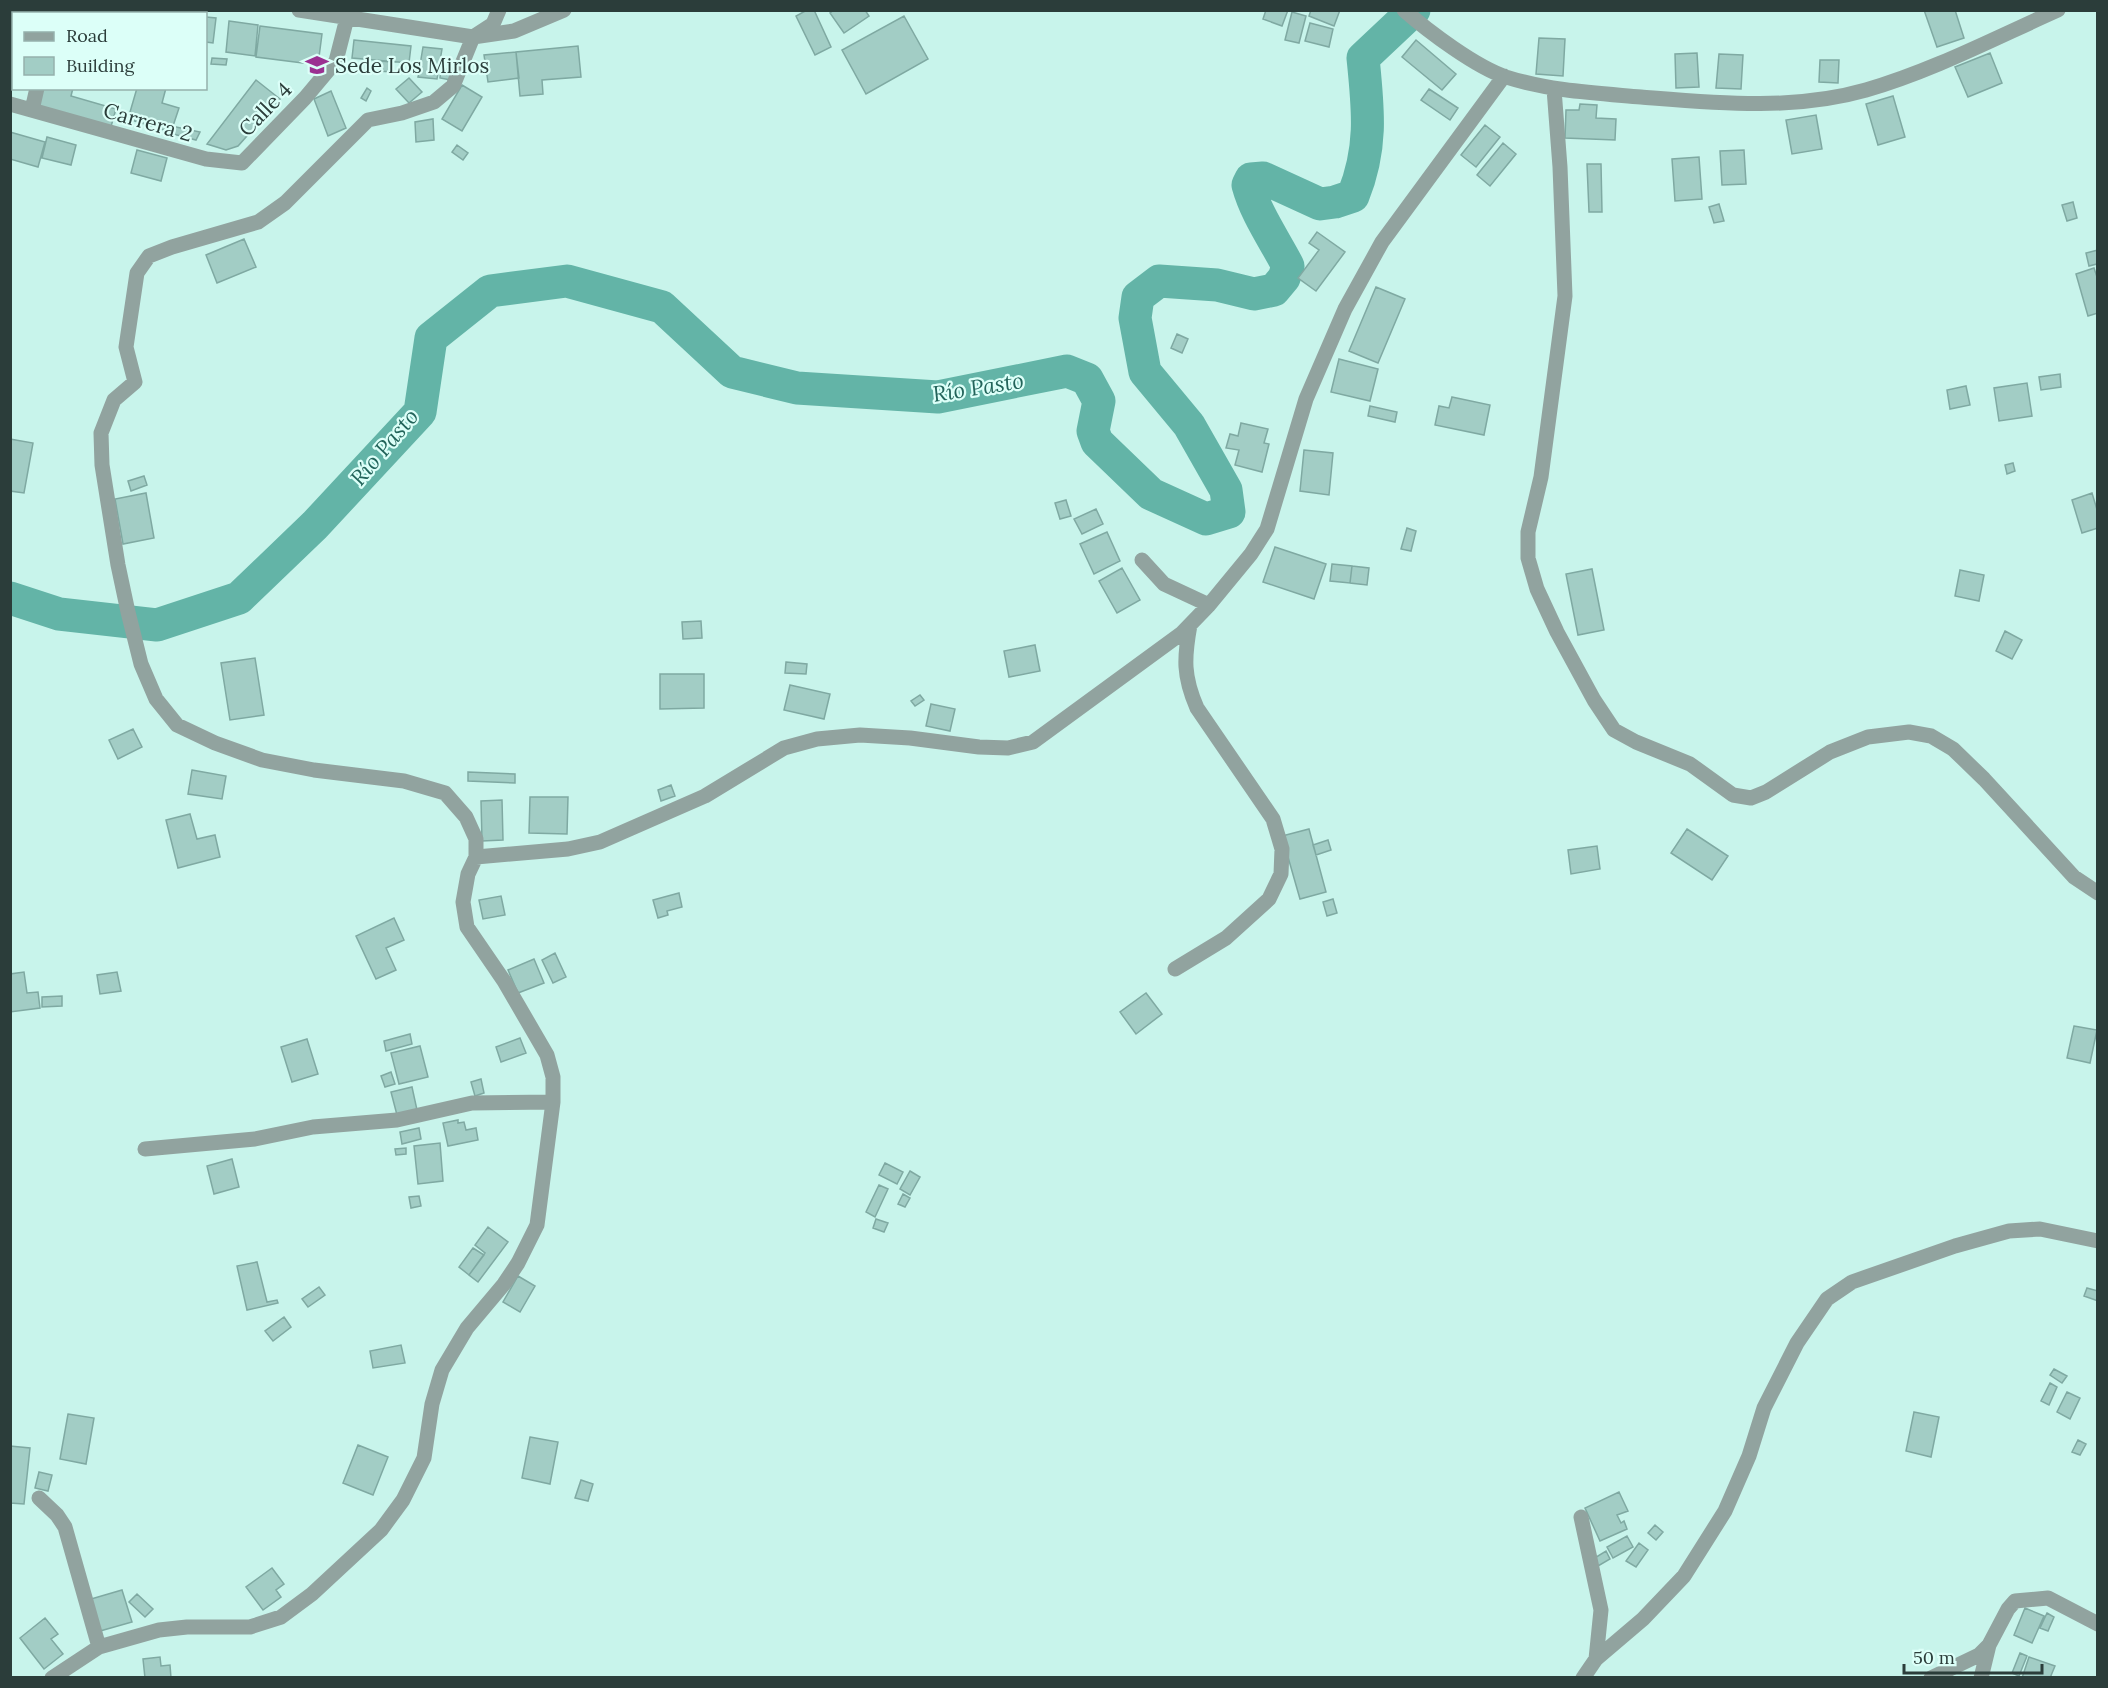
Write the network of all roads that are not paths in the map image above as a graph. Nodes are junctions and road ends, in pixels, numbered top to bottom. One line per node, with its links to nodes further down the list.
1 (299, 10): 6 (street)
2 (499, 10): 7 (street)
3 (564, 10): 7 (street)
4 (1404, 10): 8 (street)
5 (2058, 10): 9 (street)
6 (347, 18): 7 (street); 13 (street, Calle 4)
7 (473, 38): 17 (street)
8 (1504, 76): 9 (street); 15 (street)
9 (1554, 89): 18 (street)
10 (37, 90): 12 (street)
11 (10, 104): 12 (street, Carrera 2)
12 (32, 110): 13 (street, Carrera 2)
13 (242, 163)
14 (1142, 560): 15 (street)
15 (1209, 605): 16 (street)
16 (1190, 625): 17 (street); 19 (street)
17 (476, 857): 20 (street)
18 (2097, 893)
19 (1175, 969)
20 (553, 1102): 21 (street); 27 (street)
21 (145, 1149)
22 (2097, 1241): 28 (street)
23 (39, 1498): 27 (street)
24 (1581, 1517): 28 (street)
25 (2097, 1624): 26 (street)
26 (1989, 1645): 31 (street); 32 (street)
27 (99, 1647): 29 (street)
28 (1596, 1659): 30 (street)
29 (52, 1677)
30 (1583, 1677)
31 (1931, 1677)
32 (1981, 1677)

